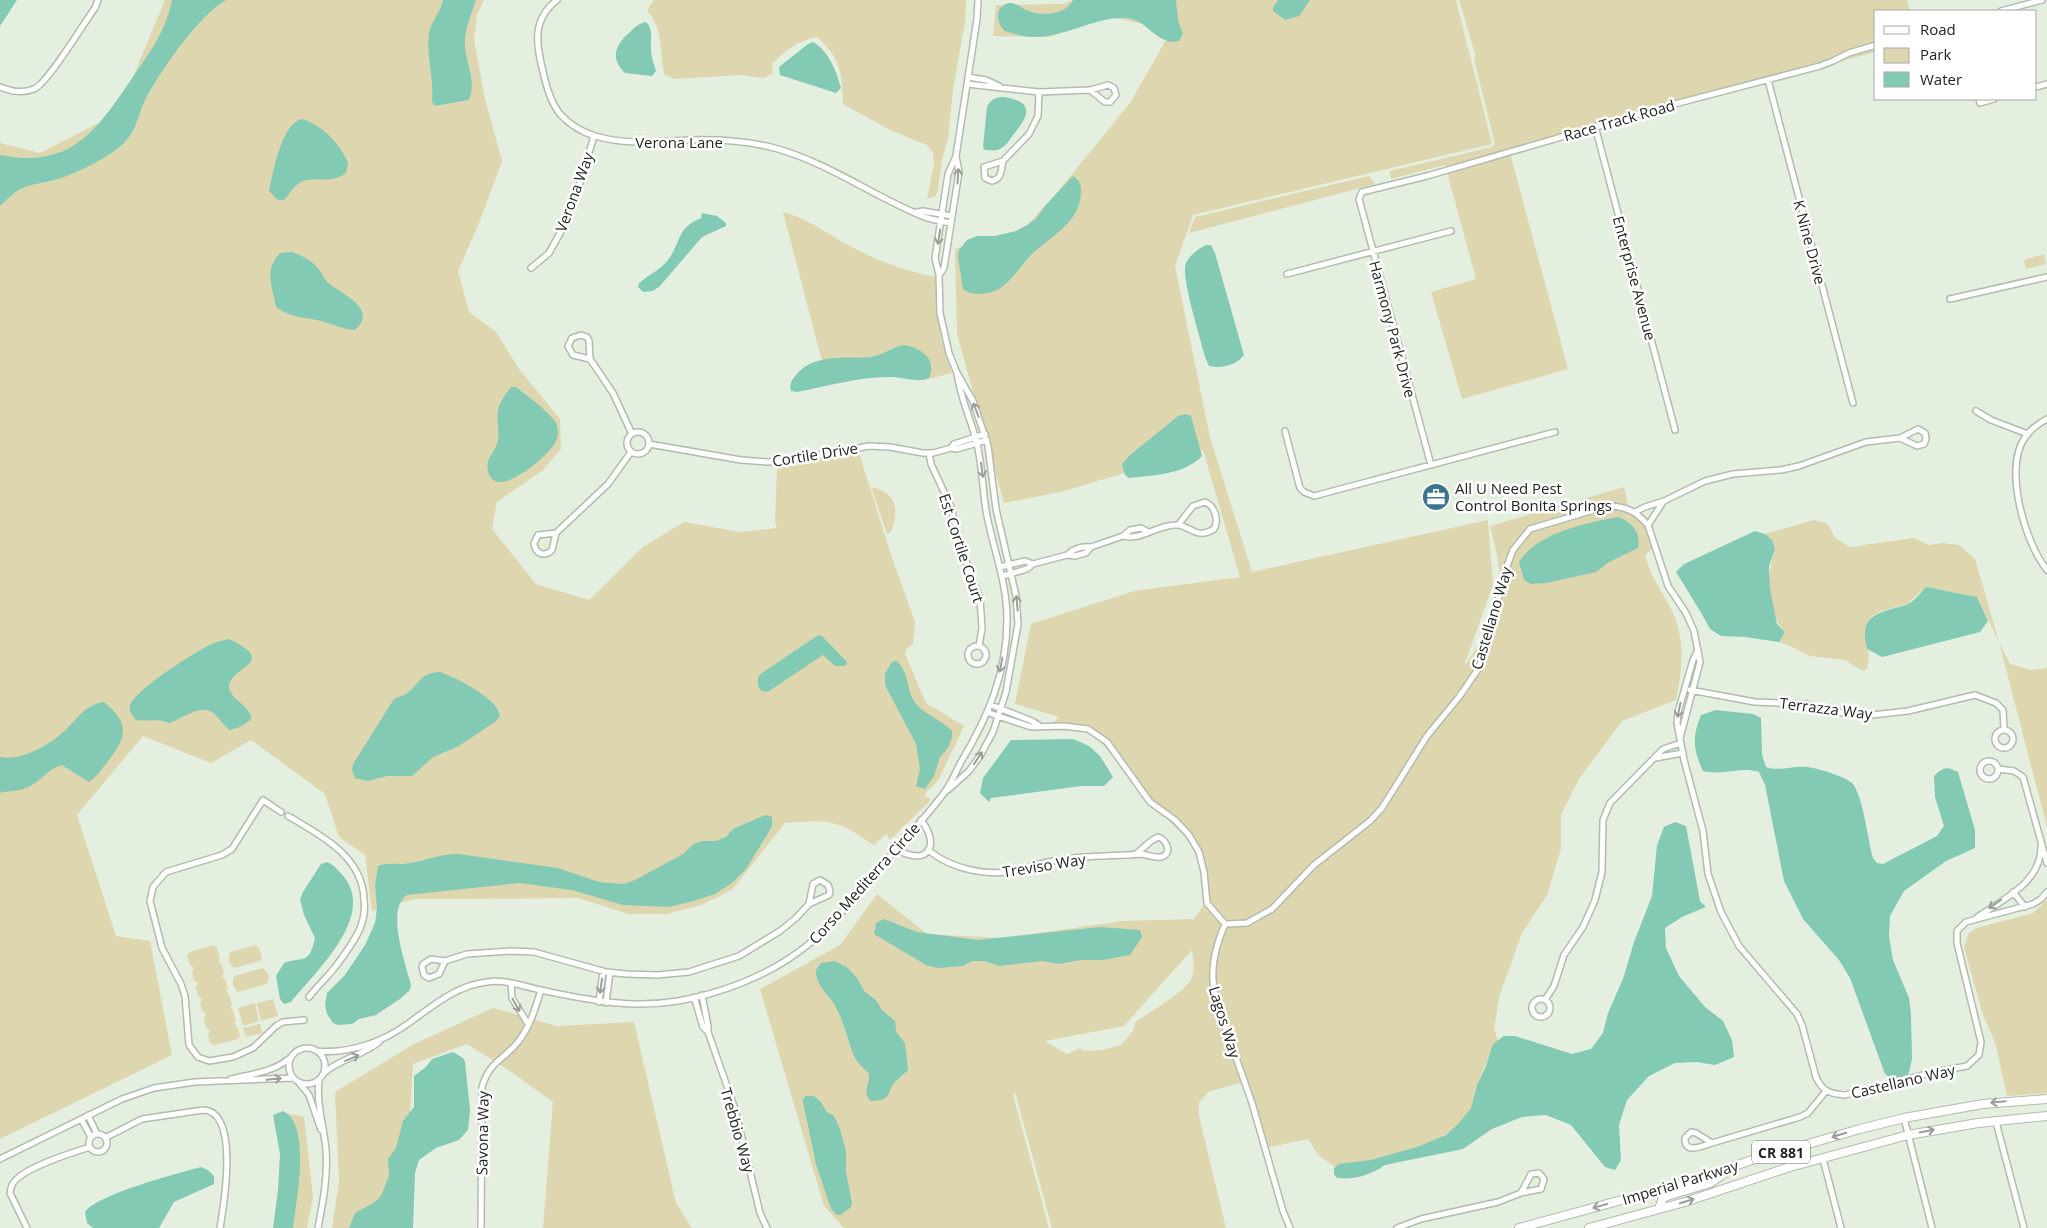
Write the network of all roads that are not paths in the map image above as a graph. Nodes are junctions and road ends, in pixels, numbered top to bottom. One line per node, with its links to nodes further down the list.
1 (98, 0): 10 (street)
2 (557, 0): 15 (street, Verona Lane)
3 (978, 0): 7 (street, Corso Mediterra Circle)
4 (2042, 0): 5 (street)
5 (2004, 10)
6 (1874, 46): 8 (street, Race Track Road)
7 (968, 77): 9 (street, Corso Mediterra Circle); 11 (street)
8 (1768, 80): 14 (street, Race Track Road); 31 (street, K Nine Drive)
9 (968, 84): 11 (street); 16 (street, Corso Mediterra Circle)
10 (0, 87)
11 (1002, 88): 13 (street)
12 (1090, 90): 12 (street); 13 (street)
13 (1039, 92): 17 (street)
14 (1596, 126): 18 (street, Race Track Road); 34 (street, Enterprise Avenue)
15 (594, 136): 20 (street, Verona Lane); 24 (street, Verona Way)
16 (956, 156): 19 (street, Corso Mediterra Circle, one-way to 16); 20 (street, Corso Mediterra Circle)
17 (1002, 160): 17 (street)
18 (1362, 192): 23 (street, Harmony Park Drive)
19 (952, 216): 20 (street, Verona Lane); 21 (street, Corso Mediterra Circle)
20 (942, 217): 21 (street, Verona Lane); 26 (street, Corso Mediterra Circle, one-way to 26)
21 (952, 223): 26 (street, Corso Mediterra Circle)
22 (1451, 231): 23 (street)
23 (1373, 252): 25 (street); 46 (street, Harmony Park Drive)
24 (531, 268)
25 (1287, 274)
26 (939, 275): 30 (street, Corso Mediterra Circle)
27 (2047, 277): 28 (street)
28 (1950, 299)
29 (590, 359): 29 (street); 37 (street)
30 (957, 373): 38 (street, Corso Mediterra Circle, one-way to 30); 41 (street, Corso Mediterra Circle)
31 (1853, 403)
32 (1976, 411): 39 (street)
33 (2047, 419): 39 (street)
34 (1675, 430)
35 (1285, 431): 46 (street)
36 (1555, 432): 46 (street)
37 (632, 434): 43 (street, Cortile Drive); 44 (street)
38 (984, 434): 41 (street, Cortile Drive); 42 (street, Corso Mediterra Circle)
39 (2028, 434): 55 (street)
40 (1900, 438): 40 (street); 47 (street)
41 (976, 440): 42 (street, Cortile Drive); 45 (street, Cortile Drive); 54 (street, Corso Mediterra Circle, one-way to 54)
42 (986, 440): 53 (street, Corso Mediterra Circle)
43 (649, 444): 44 (street); 45 (street, Cortile Drive)
44 (631, 452): 51 (street)
45 (929, 453): 58 (street, Est Cortile Court)
46 (1431, 465)
47 (1664, 501): 48 (street); 50 (street)
48 (1635, 512): 50 (street); 86 (street, Castellano Way)
49 (1178, 525): 49 (street); 52 (street)
50 (1648, 525): 59 (street)
51 (556, 533): 51 (street)
52 (1033, 564): 53 (street); 56 (street)
53 (1010, 565): 54 (street); 56 (street, Corso Mediterra Circle)
54 (1000, 567): 57 (street, Corso Mediterra Circle)
55 (2047, 570)
56 (1012, 573): 57 (street); 63 (street, Corso Mediterra Circle, one-way to 56)
57 (1002, 576): 62 (street, Corso Mediterra Circle, one-way to 62)
58 (979, 646)
59 (1698, 649): 60 (street); 61 (street)
60 (1685, 688): 61 (street, Terrazza Way); 68 (street, one-way to 68)
61 (1692, 690): 67 (street, Terrazza Way); 68 (street)
62 (991, 706): 63 (street); 64 (street, Corso Mediterra Circle)
63 (1002, 709): 65 (street, Corso Mediterra Circle); 66 (street)
64 (989, 713): 65 (street); 72 (street, Corso Mediterra Circle)
65 (1000, 716): 66 (street); 72 (street, Corso Mediterra Circle, one-way to 65)
66 (1040, 726): 86 (street)
67 (2004, 729)
68 (1680, 740): 69 (street); 70 (street)
69 (1683, 753): 70 (street); 108 (street)
70 (1654, 758): 95 (street)
71 (1998, 769): 76 (street, Castellano Way)
72 (944, 793): 75 (street, Corso Mediterra Circle)
73 (281, 812): 98 (street)
74 (288, 816): 93 (street)
75 (921, 820): 77 (street, Corso Mediterra Circle); 78 (street)
76 (2041, 841): 80 (street, Castellano Way); 81 (street, Castellano Way)
77 (896, 849): 78 (street); 92 (street, Corso Mediterra Circle)
78 (928, 850): 79 (street, Treviso Way)
79 (1136, 854): 79 (street, Treviso Way)
80 (2047, 863)
81 (2013, 892): 84 (street); 85 (street, Castellano Way, one-way to 85)
82 (2047, 892): 84 (street)
83 (809, 904): 83 (street); 89 (street)
84 (2024, 907): 85 (street)
85 (1973, 920): 108 (street, Castellano Way)
86 (1225, 924): 132 (street, Lagos Way)
87 (445, 961): 87 (street); 88 (street)
88 (603, 971): 89 (street); 96 (street, one-way to 96)
89 (610, 972): 97 (street)
90 (511, 983): 91 (street, Corso Mediterra Circle); 99 (street, one-way to 99); 101 (street, Corso Mediterra Circle)
91 (541, 990): 96 (street, Corso Mediterra Circle); 99 (street, Savona Way)
92 (702, 995): 94 (street, Corso Mediterra Circle); 100 (street, Trebbio Way)
93 (309, 997)
94 (694, 997): 97 (street, Corso Mediterra Circle); 100 (street, Trebbio Way)
95 (1546, 1000)
96 (599, 1002): 97 (street, Corso Mediterra Circle)
97 (606, 1003)
98 (304, 1020)
99 (528, 1024): 130 (street, Savona Way)
100 (708, 1032): 131 (street, Trebbio Way)
101 (381, 1040): 102 (street, Corso Mediterra Circle); 104 (street, Corso Mediterra Circle, one-way to 101)
102 (317, 1051): 103 (street, Corso Mediterra Circle); 104 (street)
103 (291, 1057): 105 (street); 107 (street, Corso Mediterra Circle)
104 (323, 1075): 106 (street, Corso Mediterra Circle)
105 (295, 1080): 106 (street, Corso Mediterra Circle); 107 (street, Corso Mediterra Circle, one-way to 105); 119 (street)
106 (319, 1080): 119 (street)
107 (220, 1081): 110 (street, Corso Mediterra Circle)
108 (1826, 1091): 120 (street)
109 (2047, 1099): 112 (main road, Imperial Parkway / CR 881, one-way to 112)
110 (88, 1115): 113 (street, Corso Mediterra Circle); 115 (street)
111 (2047, 1116): 114 (main road, Imperial Parkway / CR 881)
112 (1904, 1118): 116 (street); 124 (main road, Imperial Parkway / CR 881, one-way to 124)
113 (81, 1119): 117 (street); 122 (street, Corso Mediterra Circle)
114 (1996, 1122): 116 (main road, Imperial Parkway / CR 881, one-way to 114); 138 (street)
115 (97, 1134): 117 (street); 118 (street)
116 (1908, 1135): 123 (main road, Imperial Parkway / CR 881); 137 (street)
117 (91, 1137): 121 (street)
118 (105, 1138): 121 (street); 128 (street)
119 (324, 1138): 129 (street)
120 (1712, 1143): 120 (street)
121 (90, 1147): 127 (street)
122 (0, 1159)
123 (1823, 1159): 126 (main road, Imperial Parkway / CR 881, one-way to 123); 136 (street)
124 (1734, 1166): 126 (main road); 134 (main road, Imperial Parkway / CR 881, one-way to 134)
125 (1521, 1193): 125 (street); 133 (street)
126 (1659, 1209): 135 (main road, Imperial Parkway / CR 881)
127 (26, 1228)
128 (220, 1228)
129 (318, 1228)
130 (481, 1228)
131 (766, 1228)
132 (1290, 1228)
133 (1397, 1228)
134 (1519, 1228)
135 (1589, 1228)
136 (1841, 1228)
137 (1932, 1228)
138 (2024, 1228)

